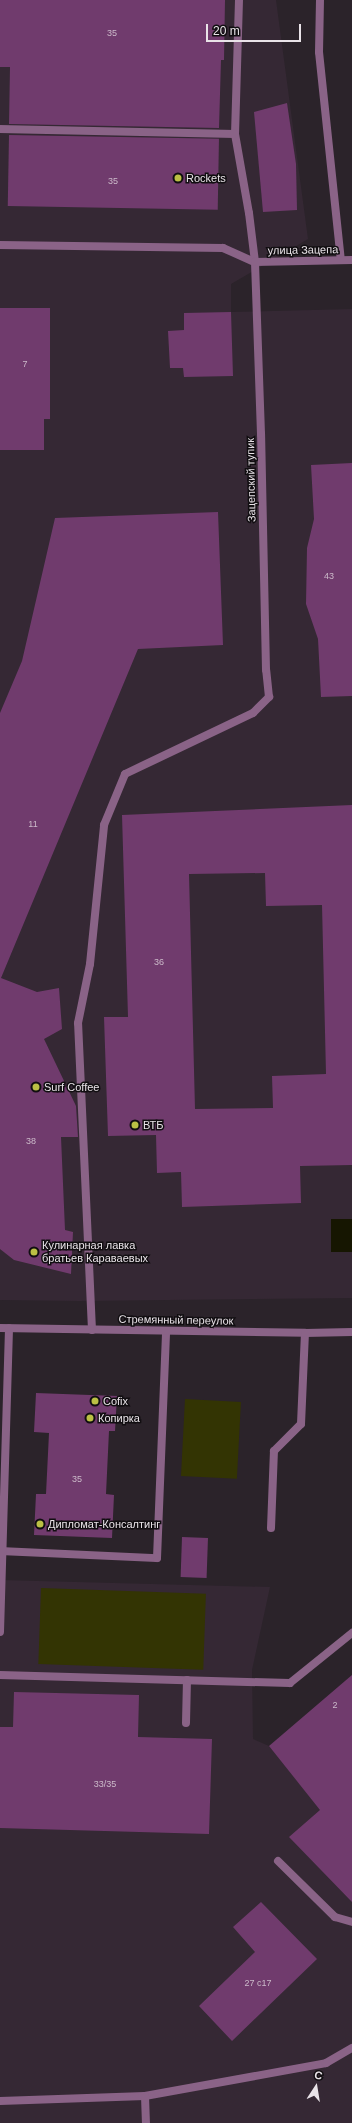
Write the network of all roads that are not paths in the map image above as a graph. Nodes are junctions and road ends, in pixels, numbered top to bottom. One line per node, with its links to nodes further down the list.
1 (239, 0): 4 (street, Зацепский тупик)
2 (320, 0): 6 (street)
3 (0, 129): 4 (street)
4 (235, 134): 8 (street, Зацепский тупик)
5 (0, 244): 8 (street)
6 (341, 260): 7 (street, улица Зацепа); 8 (street, улица Зацепа)
7 (352, 260)
8 (255, 262): 11 (street, Зацепский тупик)
9 (0, 1328): 10 (street, Стремянный переулок)
10 (9, 1328): 11 (street, Стремянный переулок); 16 (street)
11 (92, 1330): 12 (street, Стремянный переулок)
12 (166, 1331): 14 (street, Стремянный переулок); 16 (street)
13 (352, 1332): 14 (street, Стремянный переулок)
14 (305, 1333): 15 (street)
15 (271, 1528)
16 (1, 1551): 17 (street)
17 (0, 1632)
18 (352, 1633): 20 (street)
19 (0, 1675): 20 (street)
20 (187, 1680): 21 (street)
21 (186, 1723)
22 (278, 1861): 23 (street)
23 (352, 1922)
24 (352, 2048): 25 (street)
25 (145, 2096): 26 (street); 27 (street)
26 (0, 2100)
27 (146, 2123)

